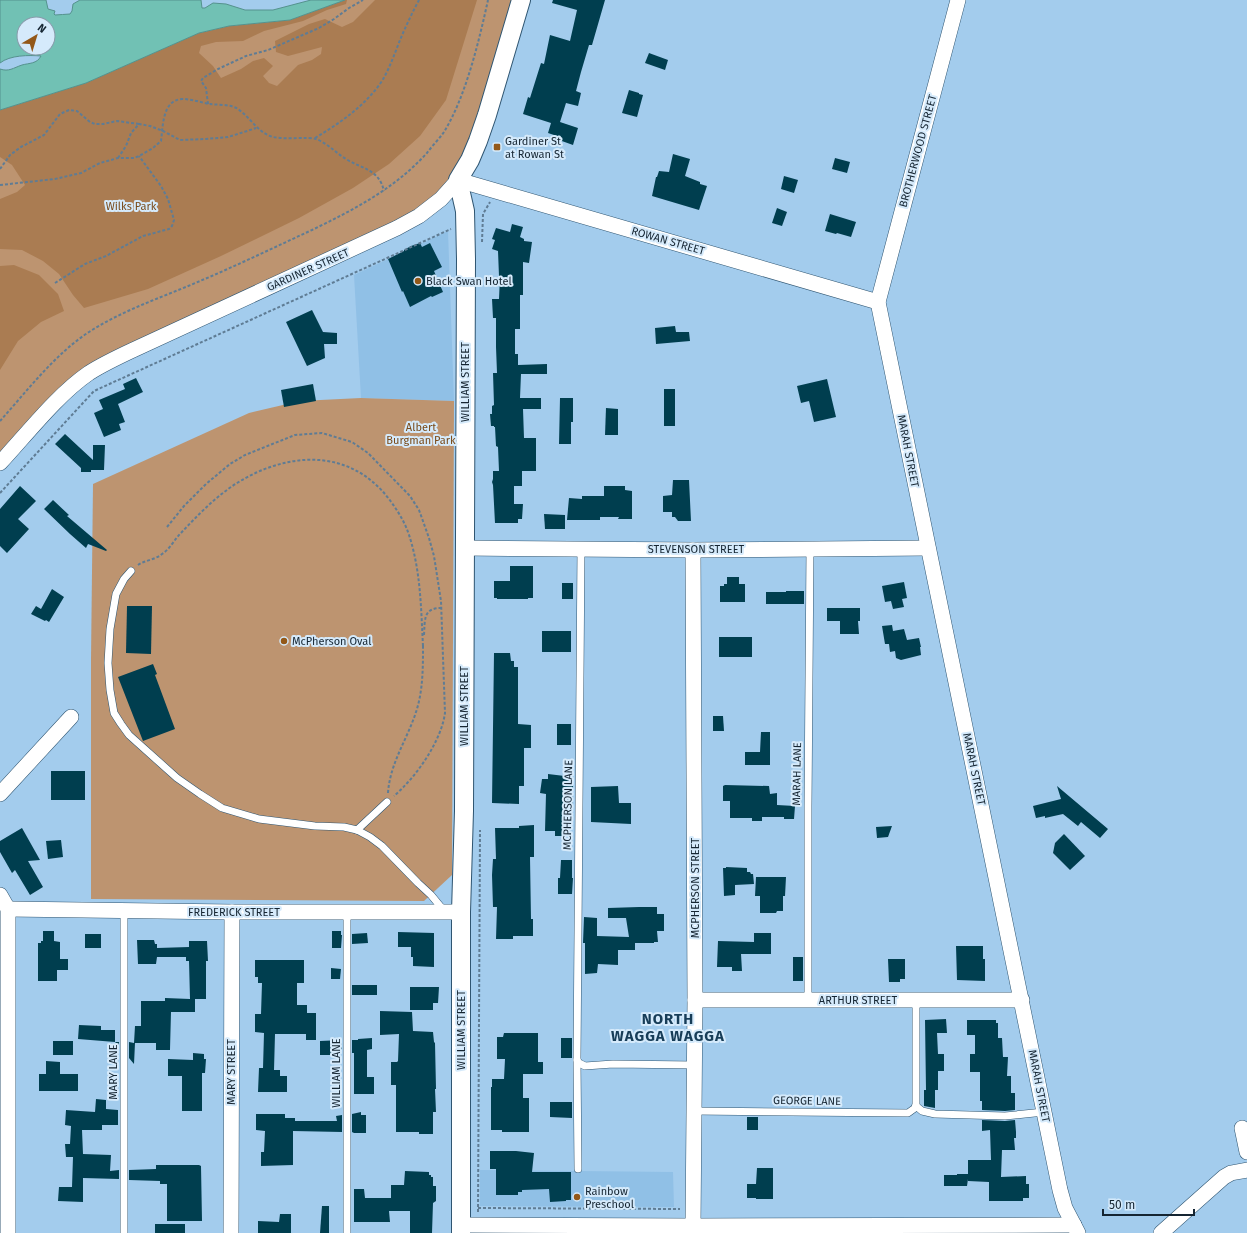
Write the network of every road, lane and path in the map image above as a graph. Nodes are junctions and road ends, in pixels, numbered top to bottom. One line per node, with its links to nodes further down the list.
1 (363, 0): 6 (path)
2 (419, 0): 10 (path)
3 (488, 0): 16 (path)
4 (521, 0): 14 (street, GARDINER STREET)
5 (958, 0): 19 (street, BROTHERWOOD STREET)
6 (208, 104): 8 (path); 9 (path)
7 (139, 124): 9 (path); 12 (path); 13 (path)
8 (256, 128): 9 (path); 10 (path)
9 (163, 131): 11 (path)
10 (315, 138): 16 (path)
11 (140, 156): 12 (path); 18 (path)
12 (118, 158): 15 (path)
13 (0, 169)
14 (458, 180): 17 (street, WILLIAM STREET); 19 (street, ROWAN STREET); 21 (street, GARDINER STREET)
15 (0, 185)
16 (384, 191): 20 (path)
17 (465, 228): 22 (path); 24 (street, WILLIAM STREET)
18 (55, 283)
19 (878, 302): 25 (street, MARAH STREET)
20 (0, 421)
21 (0, 462)
22 (0, 493)
23 (167, 527): 30 (path)
24 (465, 548): 26 (street, STEVENSON STREET); 41 (street, WILLIAM STREET)
25 (928, 548): 27 (street, STEVENSON STREET); 45 (street, MARAH STREET)
26 (581, 549): 28 (street, STEVENSON STREET); 46 (lane, MCPHERSON LANE)
27 (810, 549): 28 (street, STEVENSON STREET); 43 (lane, MARAH LANE)
28 (693, 550): 42 (street, MCPHERSON STREET)
29 (131, 571): 31 (path); 35 (lane)
30 (441, 608): 31 (path); 34 (path)
31 (423, 646): 34 (path)
32 (71, 717): 33 (street)
33 (0, 794)
34 (387, 802): 35 (lane)
35 (357, 830): 41 (lane)
36 (0, 895): 37 (street)
37 (8, 909): 38 (street, FREDERICK STREET); 60 (street)
38 (124, 911): 39 (street, FREDERICK STREET); 61 (lane, MARY LANE)
39 (232, 912): 40 (street, FREDERICK STREET); 62 (street, MARY STREET)
40 (346, 912): 41 (street, FREDERICK STREET); 63 (lane, WILLIAM LANE)
41 (454, 912): 58 (street, WILLIAM STREET)
42 (695, 1000): 43 (street, ARTHUR STREET); 47 (street, MCPHERSON STREET)
43 (808, 1000): 44 (street, ARTHUR STREET)
44 (916, 1000): 45 (street, ARTHUR STREET); 48 (lane)
45 (1022, 1000): 50 (street, MARAH STREET)
46 (577, 1060): 47 (lane); 53 (lane, MCPHERSON LANE)
47 (694, 1064): 49 (street, MCPHERSON STREET)
48 (916, 1106): 49 (lane, GEORGE LANE); 50 (lane)
49 (694, 1111): 56 (street, MCPHERSON STREET)
50 (1044, 1112): 59 (street, MARAH STREET)
51 (1242, 1128): 52 (street)
52 (1247, 1152)
53 (578, 1169)
54 (1247, 1170): 64 (street)
55 (478, 1208): 56 (path)
56 (693, 1210): 57 (street, MCPHERSON STREET)
57 (693, 1226): 58 (street); 59 (street)
58 (461, 1229)
59 (1076, 1229)
60 (8, 1233)
61 (124, 1233)
62 (231, 1233)
63 (347, 1233)
64 (1161, 1233)

